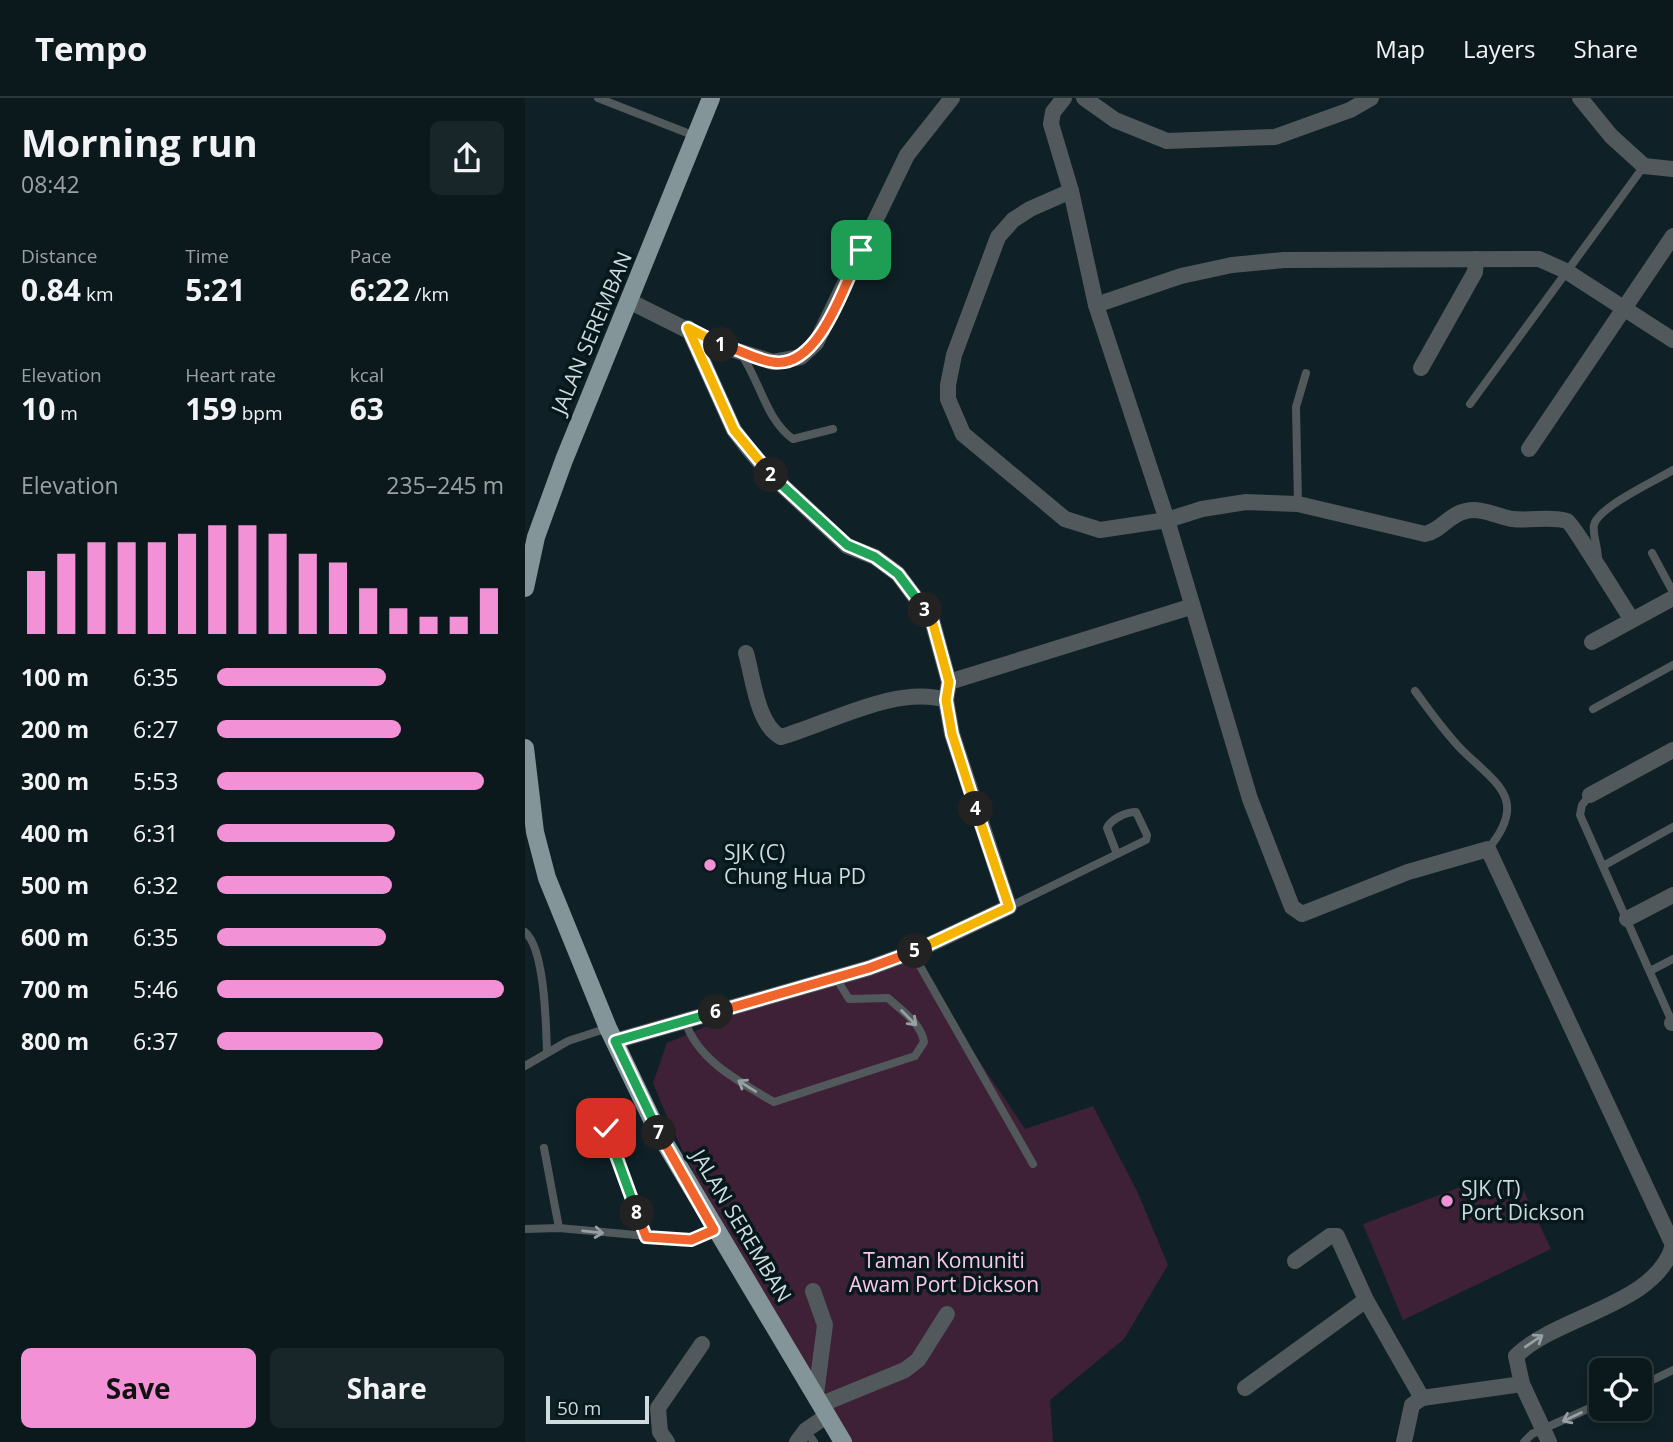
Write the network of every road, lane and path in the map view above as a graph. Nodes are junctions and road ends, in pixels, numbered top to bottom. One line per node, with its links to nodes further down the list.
1 (599, 98): 8 (lane)
2 (711, 98): 8 (main road, JALAN SEREMBAN)
3 (952, 98): 20 (street)
4 (1064, 98): 11 (street)
5 (1084, 98): 6 (street)
6 (1371, 98)
7 (1580, 98): 9 (street)
8 (695, 136): 15 (main road, JALAN SEREMBAN)
9 (1644, 166): 10 (street); 14 (lane)
10 (1673, 169)
11 (1071, 191): 16 (street); 28 (street)
12 (1673, 236): 17 (street)
13 (1476, 259): 14 (street); 16 (street); 21 (street)
14 (1566, 271): 17 (street); 23 (lane)
15 (631, 302): 18 (street); 31 (main road, JALAN SEREMBAN)
16 (1097, 305): 28 (street)
17 (1625, 307): 19 (street); 25 (street)
18 (688, 328): 20 (street); 39 (street)
19 (1673, 340)
20 (737, 349): 24 (lane)
21 (1421, 368)
22 (1306, 373): 27 (lane)
23 (1470, 404)
24 (833, 429)
25 (1529, 449)
26 (1673, 470): 30 (lane)
27 (1298, 504): 28 (street); 30 (street)
28 (1167, 520): 34 (street)
29 (1652, 553): 32 (lane)
30 (1598, 570): 35 (street)
31 (525, 588)
32 (1673, 592)
33 (1673, 598): 35 (street)
34 (1190, 607): 39 (street); 47 (street)
35 (1632, 620): 36 (street)
36 (1592, 642)
37 (746, 653): 41 (street)
38 (1673, 665): 42 (lane)
39 (949, 682): 41 (street)
40 (1415, 691): 47 (lane)
41 (946, 700): 51 (street)
42 (1593, 709)
43 (525, 748): 60 (main road, JALAN SEREMBAN)
44 (1673, 750): 45 (street)
45 (1590, 795): 49 (lane)
46 (1673, 827): 49 (lane)
47 (1488, 849): 70 (street)
48 (1117, 854): 48 (lane); 51 (lane)
49 (1603, 866): 52 (lane)
50 (1673, 895): 52 (street)
51 (1009, 907): 54 (street)
52 (1627, 919): 56 (lane)
53 (525, 932): 61 (lane)
54 (912, 952): 57 (street); 65 (lane)
55 (1673, 959): 56 (lane)
56 (1650, 971): 59 (lane)
57 (836, 978): 58 (street); 58 (lane, one-way to 58)
58 (685, 1021): 60 (street)
59 (1673, 1023)
60 (611, 1035): 61 (lane); 68 (main road, JALAN SEREMBAN)
61 (547, 1052): 62 (lane)
62 (525, 1066)
63 (606, 1128): 69 (lane)
64 (544, 1148): 66 (lane)
65 (1033, 1164)
66 (559, 1228): 67 (lane); 69 (lane, one-way to 69)
67 (525, 1229)
68 (714, 1230): 69 (lane); 81 (main road, JALAN SEREMBAN)
69 (646, 1237)
70 (1672, 1254): 78 (street, one-way to 70)
71 (1295, 1261): 73 (street)
72 (813, 1291): 81 (street)
73 (1366, 1300): 79 (street); 80 (street)
74 (947, 1314): 81 (street)
75 (702, 1344): 85 (street)
76 (1673, 1370): 77 (lane)
77 (1652, 1380)
78 (1522, 1384): 80 (street); 83 (street)
79 (1245, 1388)
80 (1422, 1398): 87 (street)
81 (822, 1404): 84 (street); 86 (main road, JALAN SEREMBAN)
82 (1589, 1410): 83 (lane, one-way to 83)
83 (1546, 1436): 88 (lane)
84 (806, 1438)
85 (667, 1442)
86 (843, 1442)
87 (1404, 1442)
88 (1524, 1442)

